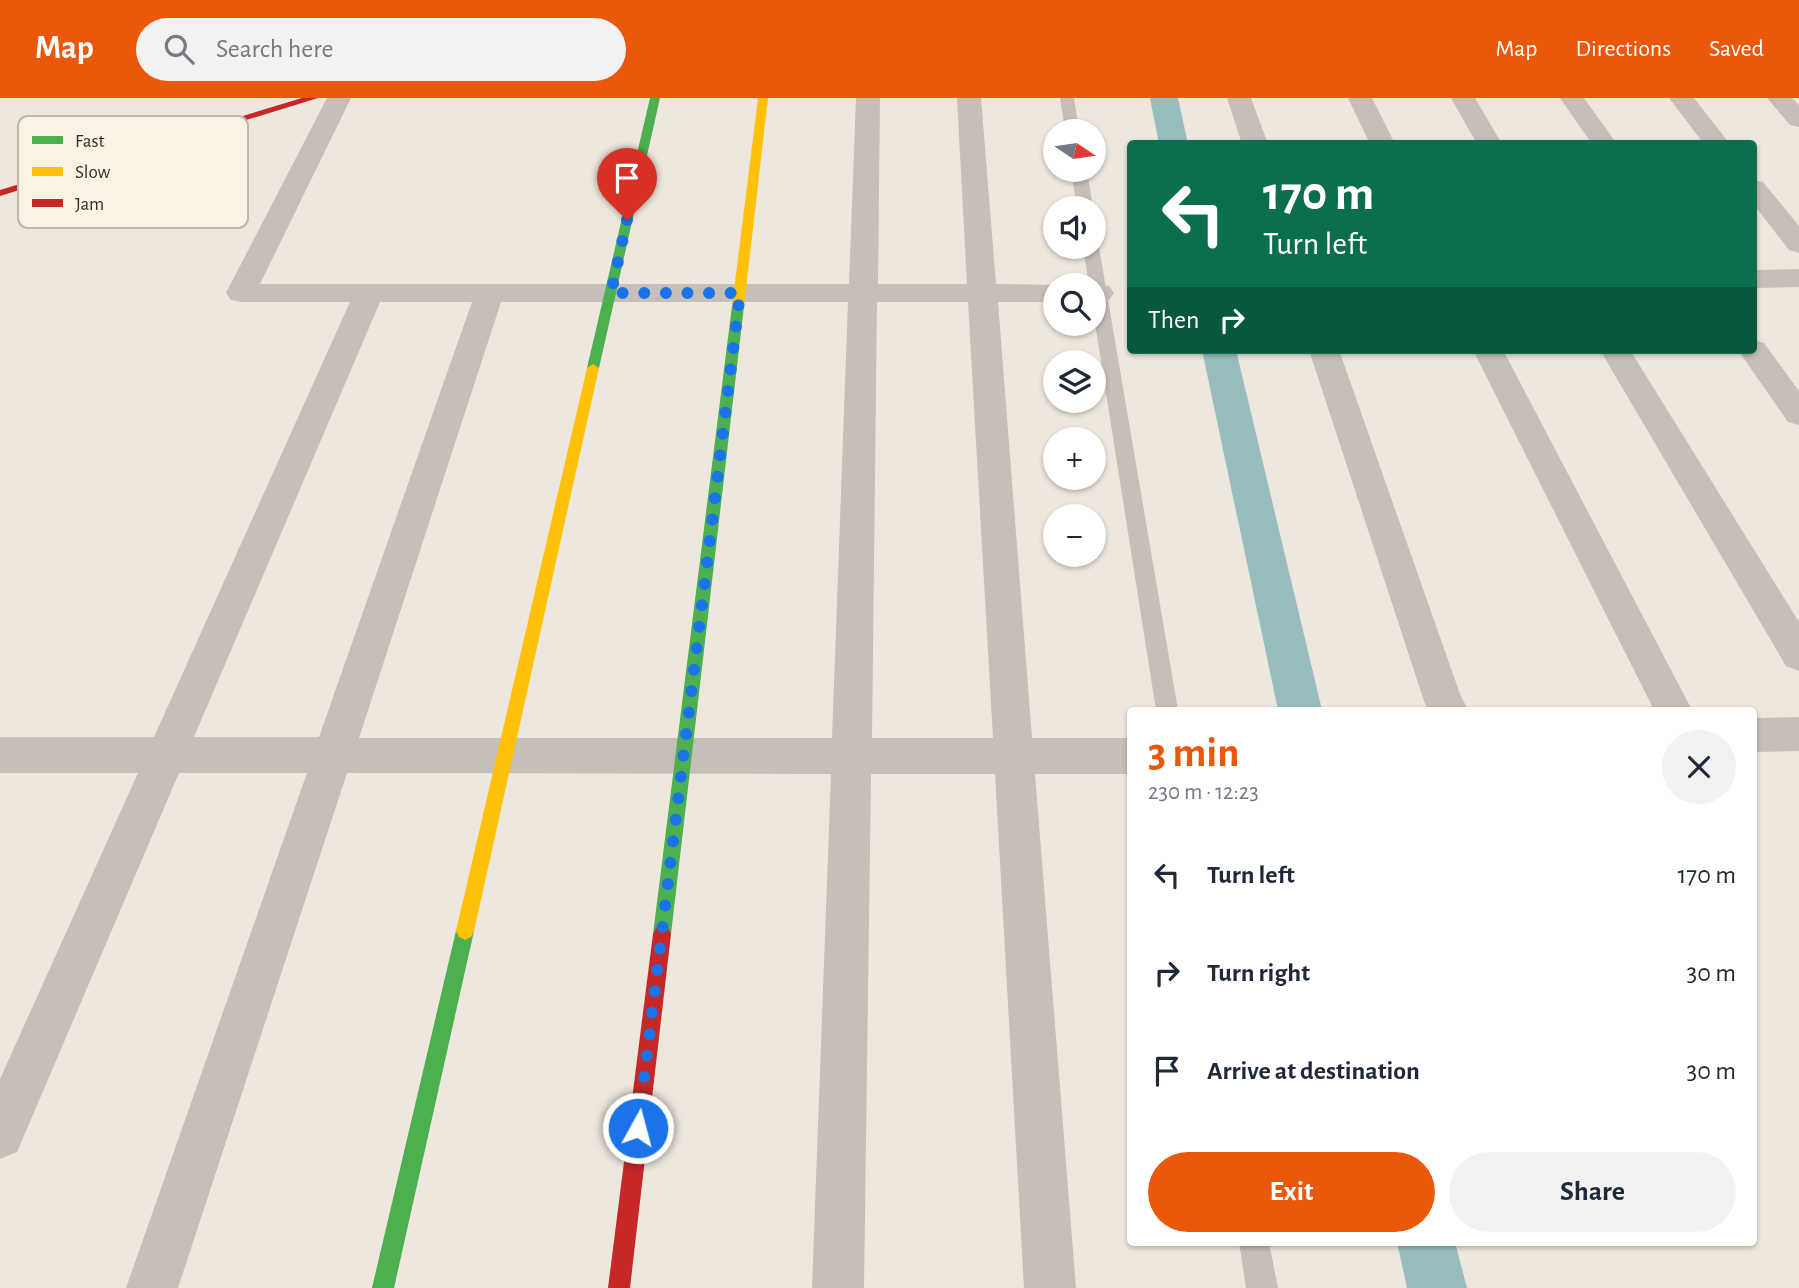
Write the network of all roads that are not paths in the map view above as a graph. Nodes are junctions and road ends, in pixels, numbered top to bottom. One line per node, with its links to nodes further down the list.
1 (262, 98): 15 (street)
2 (313, 98): 16 (street)
3 (339, 98): 30 (street)
4 (655, 98): 32 (street)
5 (763, 98): 33 (street)
6 (868, 98): 34 (street)
7 (970, 98): 35 (street)
8 (1067, 98): 17 (lane)
9 (1239, 98): 19 (street)
10 (1360, 98): 20 (street)
11 (1463, 98): 21 (street)
12 (1572, 98): 22 (street)
13 (1681, 98): 23 (street)
14 (1779, 98): 18 (street)
15 (201, 116)
16 (248, 118)
17 (1071, 119)
18 (1799, 120)
19 (1254, 140)
20 (1381, 140)
21 (1488, 140)
22 (1602, 140)
23 (1715, 140)
24 (18, 188): 26 (street)
25 (1757, 192): 27 (street)
26 (0, 193)
27 (1799, 244)
28 (1799, 278): 29 (street)
29 (1757, 279)
30 (369, 293): 31 (street); 50 (street)
31 (490, 293): 32 (street); 51 (street)
32 (611, 293): 33 (street); 52 (street)
33 (740, 293): 34 (street); 53 (street)
34 (863, 293): 35 (street); 54 (street)
35 (982, 293): 36 (street); 55 (street)
36 (1043, 293)
37 (1103, 336): 44 (lane)
38 (1325, 354): 45 (street)
39 (1491, 354): 46 (street)
40 (1617, 354): 43 (street)
41 (1756, 354): 42 (street)
42 (1799, 414)
43 (1799, 655)
44 (1166, 707)
45 (1447, 707)
46 (1670, 707)
47 (1799, 734): 48 (street)
48 (1757, 735)
49 (0, 755): 50 (street)
50 (166, 755): 51 (street); 57 (street)
51 (332, 755): 52 (street); 59 (street)
52 (505, 755): 53 (street); 60 (street)
53 (683, 756): 54 (street); 61 (street)
54 (851, 756): 55 (street); 62 (street)
55 (1014, 756): 56 (street); 63 (street)
56 (1127, 756)
57 (0, 1135)
58 (1255, 1246): 64 (lane)
59 (152, 1288)
60 (383, 1288)
61 (619, 1288)
62 (838, 1288)
63 (1050, 1288)
64 (1262, 1288)

